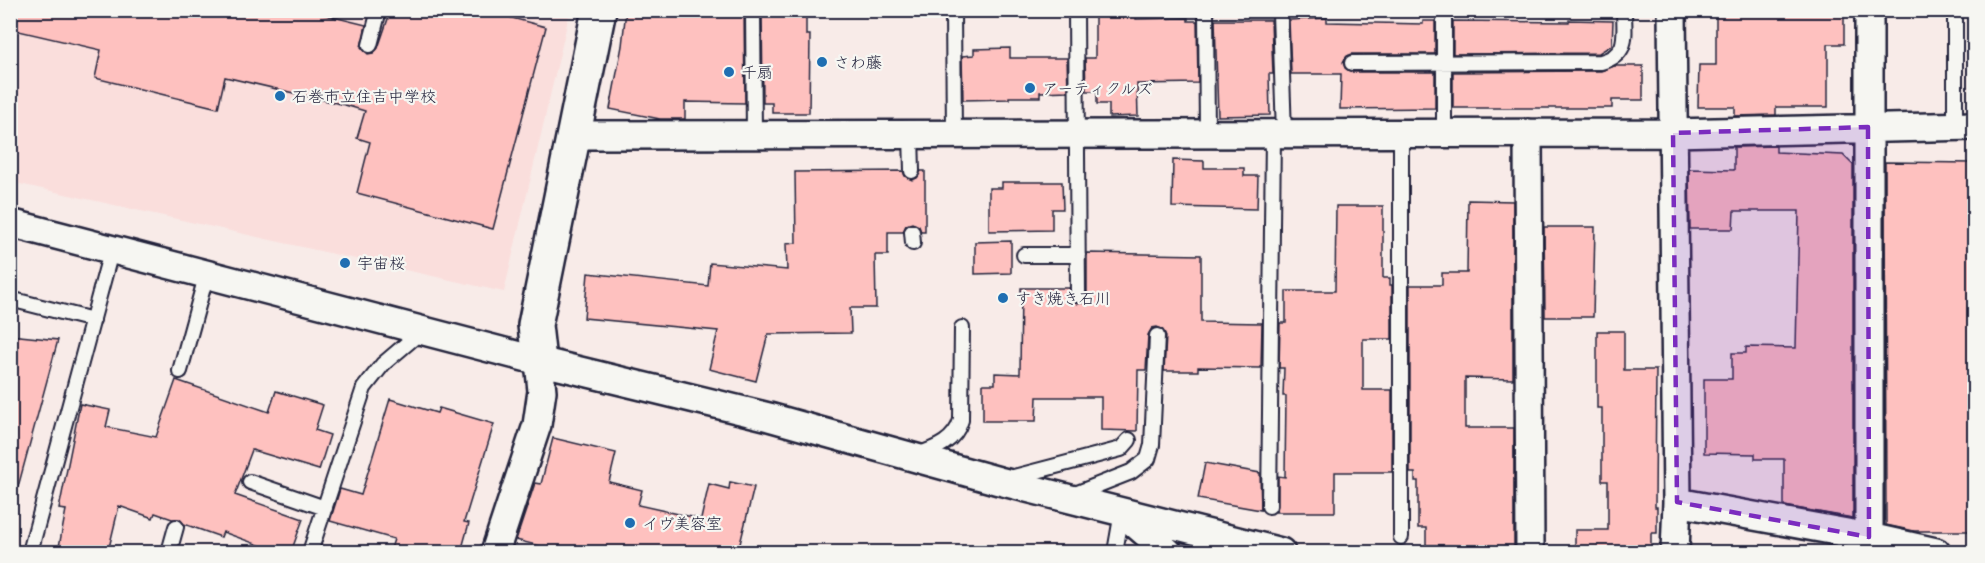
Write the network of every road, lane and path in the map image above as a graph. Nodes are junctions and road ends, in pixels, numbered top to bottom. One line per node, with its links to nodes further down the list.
1 (379, 10): 13 (lane)
2 (599, 10): 25 (street)
3 (753, 10): 26 (lane)
4 (952, 10): 28 (lane)
5 (1076, 10): 21 (lane)
6 (1206, 10): 22 (lane)
7 (1444, 10): 15 (lane)
8 (1624, 10): 15 (lane)
9 (1672, 10): 20 (street)
10 (1869, 10): 17 (street)
11 (1954, 10): 16 (lane)
12 (1280, 13): 23 (lane)
13 (370, 45)
14 (1352, 63): 15 (lane)
15 (1444, 63): 24 (lane)
16 (1965, 126): 17 (street)
17 (1868, 127): 20 (street); 54 (street)
18 (1401, 133): 23 (street); 24 (street); 53 (lane)
19 (1528, 133): 20 (street); 24 (street); 62 (street)
20 (1673, 133): 48 (street)
21 (1078, 134): 22 (street); 28 (street); 33 (lane)
22 (1207, 134): 23 (street)
23 (1278, 134): 49 (lane)
24 (1444, 134)
25 (572, 135): 26 (street); 41 (street)
26 (754, 135): 27 (street)
27 (911, 135): 28 (street); 29 (lane)
28 (954, 135)
29 (912, 171)
30 (10, 223): 31 (street)
31 (112, 248): 34 (street); 37 (lane)
32 (1024, 255): 33 (lane)
33 (1078, 255): 35 (lane)
34 (207, 273): 39 (street); 42 (lane)
35 (1078, 295)
36 (10, 299): 37 (lane)
37 (93, 320): 55 (lane)
38 (963, 328): 44 (lane)
39 (423, 330): 41 (street); 50 (lane)
40 (1156, 336): 47 (lane)
41 (539, 361): 44 (street); 58 (street)
42 (180, 371)
43 (1129, 440): 45 (lane)
44 (912, 456): 45 (street)
45 (999, 481): 47 (street)
46 (250, 482): 50 (lane)
47 (1065, 498): 51 (street)
48 (1677, 502): 54 (street); 63 (street)
49 (1269, 506)
50 (325, 508): 57 (lane)
51 (1122, 512): 59 (lane); 60 (street); 61 (street)
52 (176, 527): 56 (lane)
53 (1401, 537)
54 (1869, 537): 64 (street)
55 (30, 552)
56 (169, 552)
57 (310, 552)
58 (495, 552)
59 (1115, 552)
60 (1168, 552)
61 (1281, 552)
62 (1530, 552)
63 (1675, 552)
64 (1936, 552)

